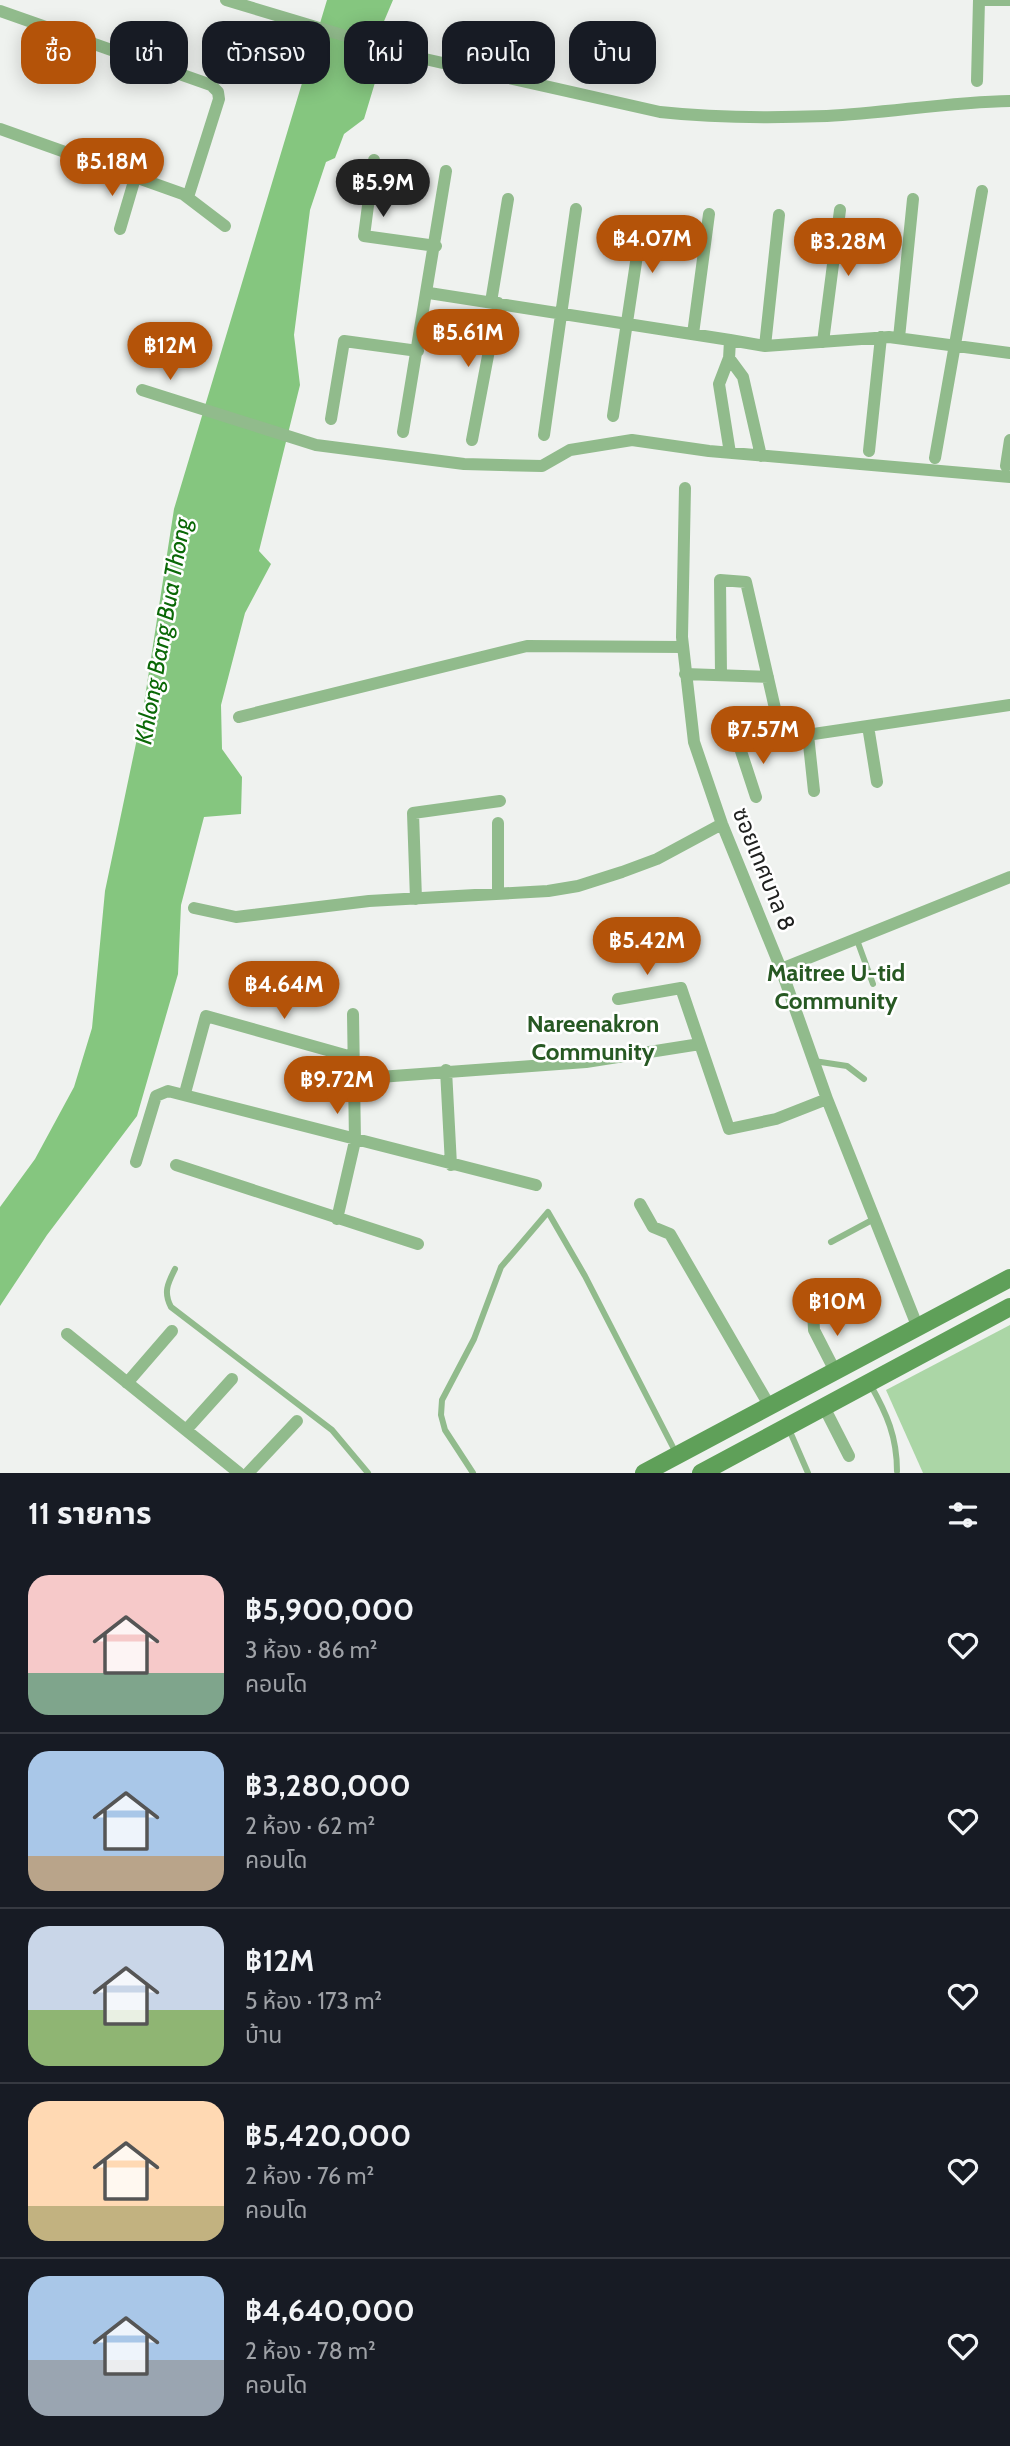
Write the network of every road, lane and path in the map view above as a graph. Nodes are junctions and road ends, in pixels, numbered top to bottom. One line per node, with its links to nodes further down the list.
1 (226, 0): 5 (street)
2 (1010, 0): 4 (street)
3 (0, 11): 11 (street)
4 (978, 81)
5 (1010, 101)
6 (0, 129): 9 (street)
7 (374, 160): 21 (street)
8 (446, 171): 21 (street)
9 (135, 178): 11 (street); 20 (street)
10 (982, 191): 32 (street)
11 (188, 197): 19 (street)
12 (508, 199): 23 (street)
13 (913, 199): 28 (street)
14 (576, 209): 24 (street)
15 (840, 209): 30 (street)
16 (709, 214): 26 (street)
17 (779, 215): 31 (street)
18 (642, 222): 25 (street)
19 (225, 226)
20 (120, 229)
21 (436, 246): 22 (street)
22 (429, 293): 23 (street); 33 (street)
23 (494, 303): 24 (street); 41 (street)
24 (560, 313): 25 (street); 40 (street)
25 (628, 324): 26 (street); 37 (street)
26 (693, 334): 29 (street)
27 (881, 337): 28 (street); 30 (street); 43 (street)
28 (899, 338): 32 (street)
29 (730, 340): 31 (street); 35 (street)
30 (823, 342): 31 (street)
31 (765, 346)
32 (957, 346): 34 (street); 46 (street)
33 (418, 351): 38 (street); 39 (street)
34 (1010, 353)
35 (729, 359): 44 (street); 45 (street)
36 (142, 390): 44 (street)
37 (613, 416)
38 (331, 419)
39 (403, 432)
40 (544, 435)
41 (472, 440)
42 (1010, 440): 47 (street)
43 (869, 451)
44 (730, 453): 45 (street)
45 (761, 456): 47 (street)
46 (935, 458)
47 (1008, 472)
48 (685, 488): 49 (street, ซอยเทศบาล 8)
49 (683, 647): 50 (street, ซอยเทศบาล 8); 54 (street)
50 (685, 674): 51 (street); 63 (street, ซอยเทศบาล 8)
51 (721, 675): 52 (street); 52 (street)
52 (768, 677): 57 (street)
53 (1010, 705): 55 (street)
54 (239, 717)
55 (868, 726): 56 (street); 58 (street)
56 (808, 735): 57 (street); 59 (street)
57 (782, 739): 60 (street)
58 (877, 782)
59 (814, 791)
60 (756, 797)
61 (500, 801): 66 (street)
62 (498, 823): 65 (street)
63 (722, 824): 65 (street); 69 (street, ซอยเทศบาล 8)
64 (1010, 877): 68 (street)
65 (498, 893): 66 (street)
66 (416, 899): 67 (street)
67 (194, 908)
68 (857, 938): 69 (street); 70 (lane)
69 (781, 968): 75 (street, ซอยเทศบาล 8)
70 (873, 984)
71 (618, 999): 73 (street)
72 (353, 1014): 74 (street)
73 (700, 1044): 76 (street); 80 (street)
74 (352, 1057): 77 (street); 79 (street)
75 (814, 1061): 78 (lane); 80 (street, ซอยเทศบาล 8)
76 (446, 1070): 77 (street); 84 (street)
77 (352, 1079): 81 (street)
78 (864, 1079)
79 (185, 1093): 81 (street); 82 (street)
80 (827, 1099): 88 (street, ซอยเทศบาล 8)
81 (355, 1141): 84 (street); 87 (street)
82 (136, 1162)
83 (176, 1165): 87 (street)
84 (451, 1165): 85 (street)
85 (536, 1185)
86 (640, 1204): 102 (street)
87 (337, 1219): 90 (street)
88 (874, 1219): 89 (lane); 95 (street, ซอยเทศบาล 8)
89 (831, 1242)
90 (418, 1244)
91 (175, 1269): 112 (lane)
92 (1010, 1278): 95 (main road)
93 (1010, 1307): 100 (main road)
94 (813, 1311): 98 (street)
95 (918, 1328): 98 (main road)
96 (172, 1331): 101 (street)
97 (67, 1334): 101 (street)
98 (835, 1371): 102 (main road)
99 (233, 1379): 106 (street)
100 (869, 1382): 103 (main road); 109 (lane)
101 (127, 1383): 106 (street)
102 (769, 1405): 107 (main road)
103 (824, 1407): 105 (main road); 108 (street)
104 (297, 1422): 111 (street)
105 (788, 1427): 115 (main road); 116 (lane)
106 (186, 1430): 110 (street)
107 (677, 1455): 113 (lane); 114 (main road)
108 (849, 1456)
109 (897, 1471)
110 (239, 1473)
111 (248, 1473)
112 (368, 1473)
113 (473, 1473)
114 (644, 1473)
115 (701, 1473)
116 (808, 1473)

